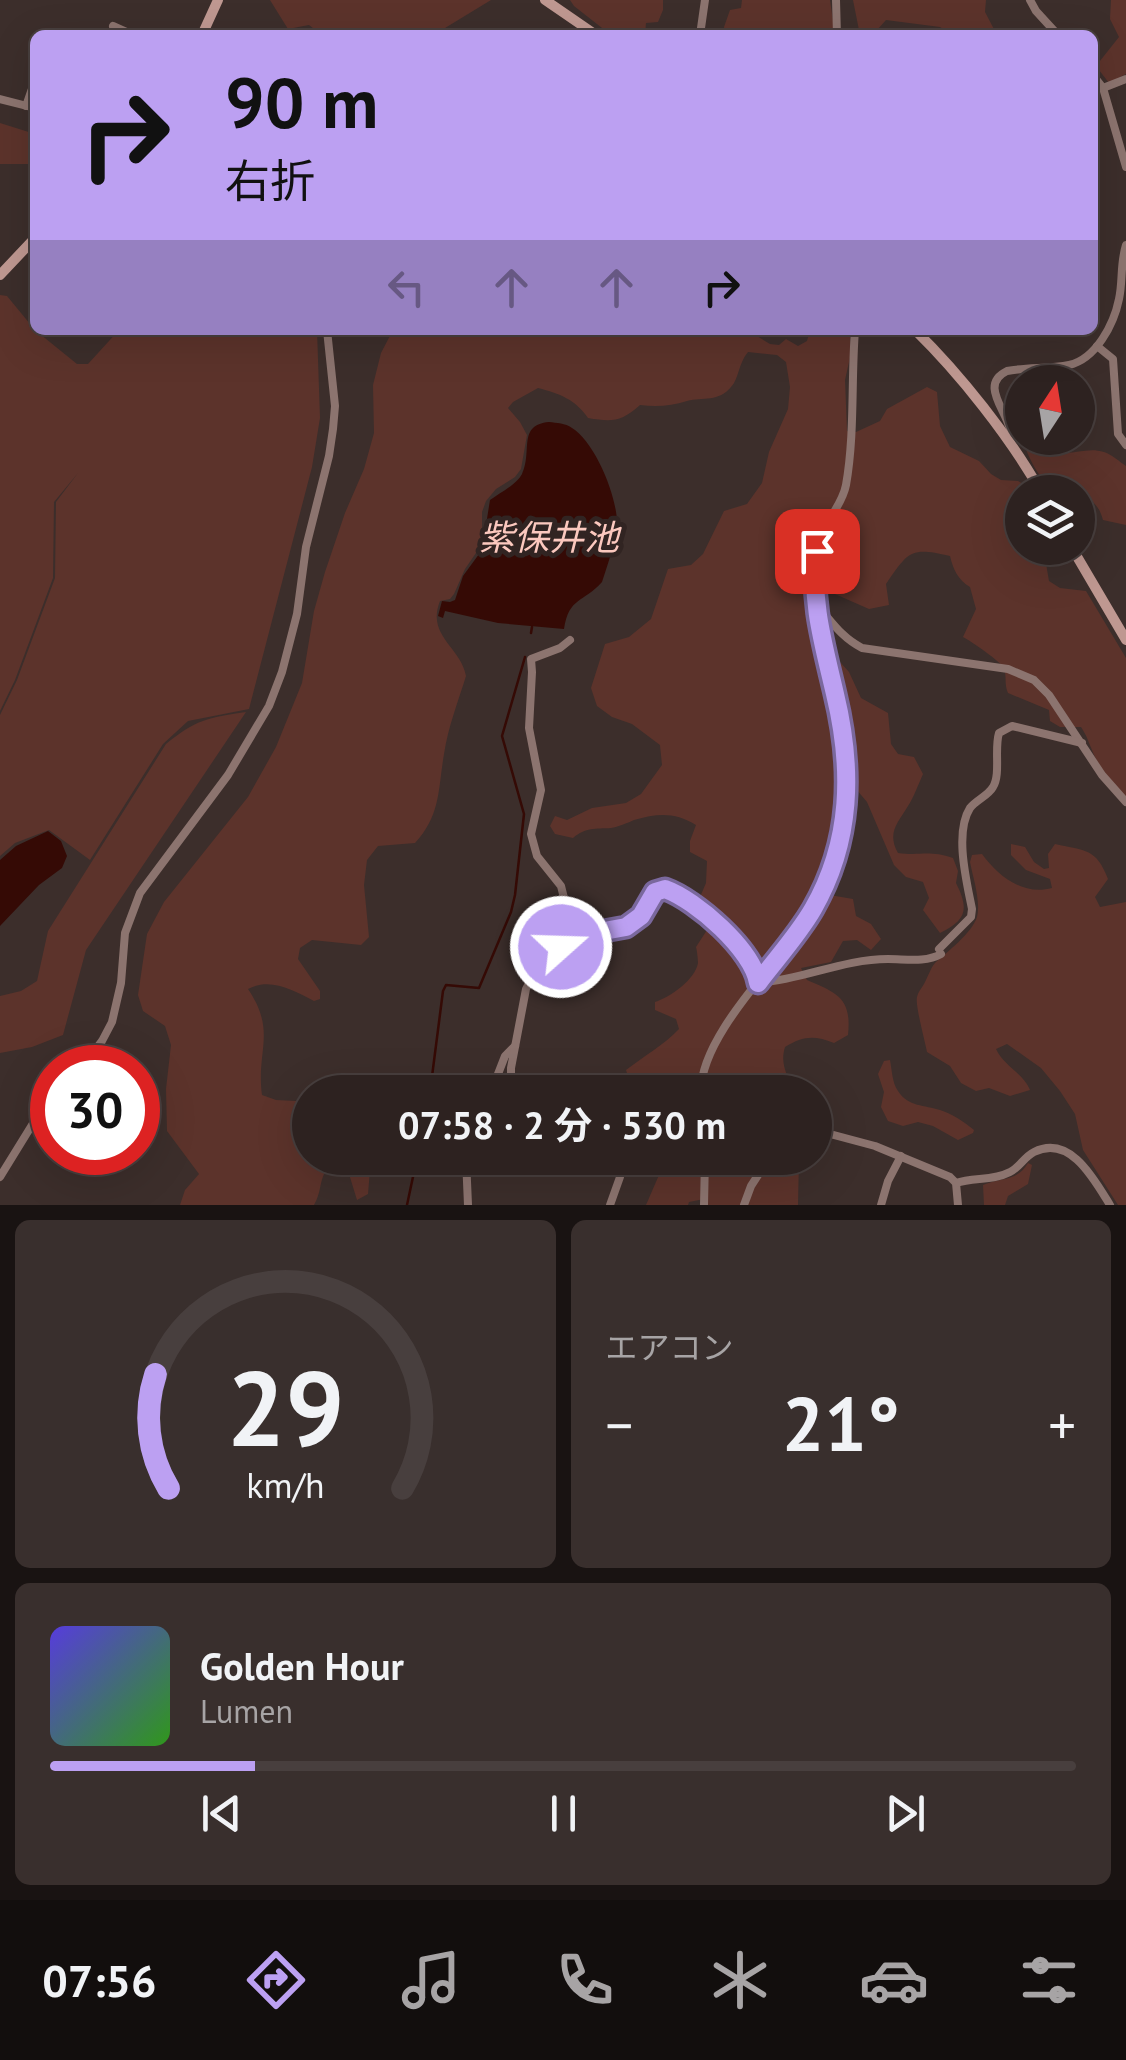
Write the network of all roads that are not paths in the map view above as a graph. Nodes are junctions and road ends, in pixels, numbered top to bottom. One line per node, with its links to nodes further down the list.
1 (218, 0): 9 (street)
2 (836, 0): 12 (street)
3 (1030, 0): 13 (street)
4 (552, 2): 10 (street)
5 (705, 5): 6 (street); 11 (street)
6 (719, 10)
7 (113, 26): 8 (street)
8 (122, 30)
9 (204, 30)
10 (589, 30)
11 (701, 30)
12 (837, 30)
13 (1053, 30)
14 (1126, 80): 16 (street)
15 (1098, 82): 16 (street)
16 (1102, 88): 19 (street)
17 (0, 100): 18 (street)
18 (30, 107)
19 (1126, 167)
20 (30, 243): 22 (street)
21 (1126, 245): 26 (street)
22 (0, 274)
23 (328, 335): 40 (street)
24 (855, 335): 33 (street)
25 (920, 335): 30 (street)
26 (1097, 346): 27 (street); 31 (street)
27 (1069, 365)
28 (1005, 372): 29 (street)
29 (1005, 414)
30 (1005, 437)
31 (1126, 445)
32 (1082, 565): 35 (street)
33 (814, 601): 36 (street); 39 (street)
34 (570, 640): 38 (street)
35 (1126, 640)
36 (1082, 743): 37 (street); 39 (street)
37 (1126, 802)
38 (561, 947): 39 (street); 41 (street)
39 (758, 983): 44 (street)
40 (99, 1045)
41 (515, 1046): 42 (street); 43 (street)
42 (498, 1075)
43 (512, 1075)
44 (702, 1075)
45 (30, 1128): 52 (street)
46 (832, 1135): 47 (street)
47 (901, 1156): 53 (street); 58 (street)
48 (467, 1175): 54 (street)
49 (620, 1175): 55 (street)
50 (705, 1175): 56 (street)
51 (758, 1175): 57 (street)
52 (0, 1177)
53 (956, 1184): 59 (street); 60 (street)
54 (468, 1205)
55 (610, 1205)
56 (704, 1205)
57 (744, 1205)
58 (881, 1205)
59 (958, 1205)
60 (1110, 1205)

